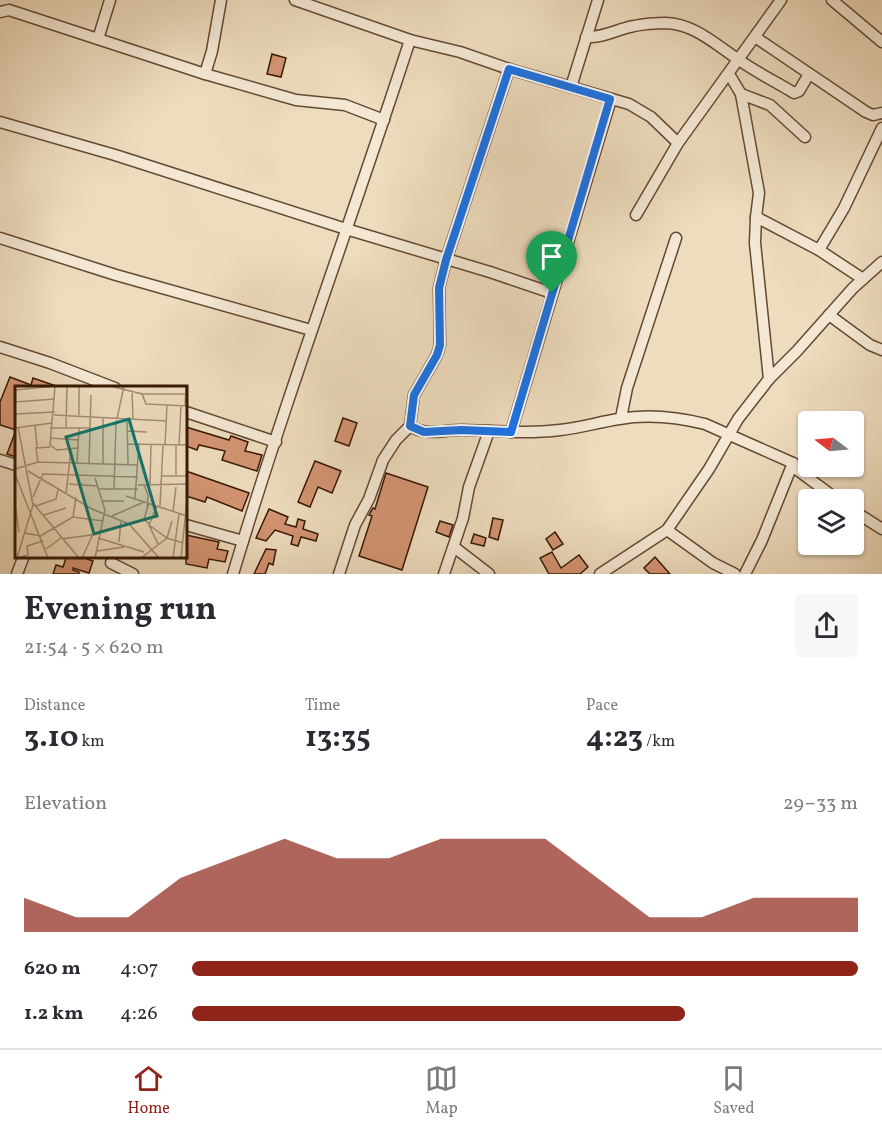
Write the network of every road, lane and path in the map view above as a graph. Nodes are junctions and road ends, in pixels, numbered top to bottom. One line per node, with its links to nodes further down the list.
1 (110, 0): 10 (street)
2 (221, 0): 15 (street)
3 (296, 0): 11 (street)
4 (598, 0): 8 (street)
5 (780, 0): 9 (street)
6 (832, 0): 12 (street)
7 (4, 8): 10 (street)
8 (586, 37): 13 (street); 18 (street)
9 (754, 37): 13 (street); 17 (street)
10 (98, 39): 15 (street)
11 (410, 40): 14 (street); 22 (street)
12 (882, 42)
13 (738, 60): 16 (street); 17 (street)
14 (509, 69): 18 (street); 33 (street)
15 (205, 74): 22 (street)
16 (729, 74): 19 (street); 26 (street)
17 (809, 74): 21 (street)
18 (571, 87): 20 (street)
19 (741, 94): 25 (street); 28 (street)
20 (610, 99): 26 (street); 36 (street)
21 (882, 113)
22 (384, 120): 29 (street)
23 (0, 122): 29 (street)
24 (882, 128): 32 (street)
25 (805, 137)
26 (678, 143): 27 (street)
27 (636, 216)
28 (756, 217): 32 (street); 41 (street)
29 (346, 229): 33 (street); 38 (street)
30 (0, 238): 38 (street)
31 (676, 238): 44 (street)
32 (819, 250): 35 (street)
33 (446, 260): 36 (street); 45 (street)
34 (882, 261): 35 (street)
35 (863, 279): 37 (street)
36 (552, 293): 47 (street)
37 (829, 315): 40 (street); 41 (street)
38 (311, 330): 49 (street)
39 (0, 347): 42 (street)
40 (882, 350)
41 (769, 379): 48 (street)
42 (109, 386)
43 (188, 413): 49 (street)
44 (621, 418): 47 (street); 48 (street)
45 (410, 426): 46 (street); 65 (street)
46 (489, 431): 47 (street); 59 (street)
47 (511, 432)
48 (729, 435): 51 (street); 57 (street)
49 (276, 442): 58 (street)
50 (0, 460): 52 (street)
51 (793, 463): 53 (street); 70 (street)
52 (15, 465)
53 (823, 489)
54 (864, 517): 56 (street)
55 (188, 526): 58 (street)
56 (882, 529)
57 (667, 530): 68 (street); 69 (street)
58 (243, 541): 64 (street)
59 (454, 547): 66 (street); 67 (street)
60 (23, 559): 62 (street)
61 (112, 565): 63 (street)
62 (17, 574)
63 (133, 574)
64 (233, 574)
65 (339, 574)
66 (444, 574)
67 (489, 574)
68 (600, 574)
69 (735, 574)
70 (745, 574)

